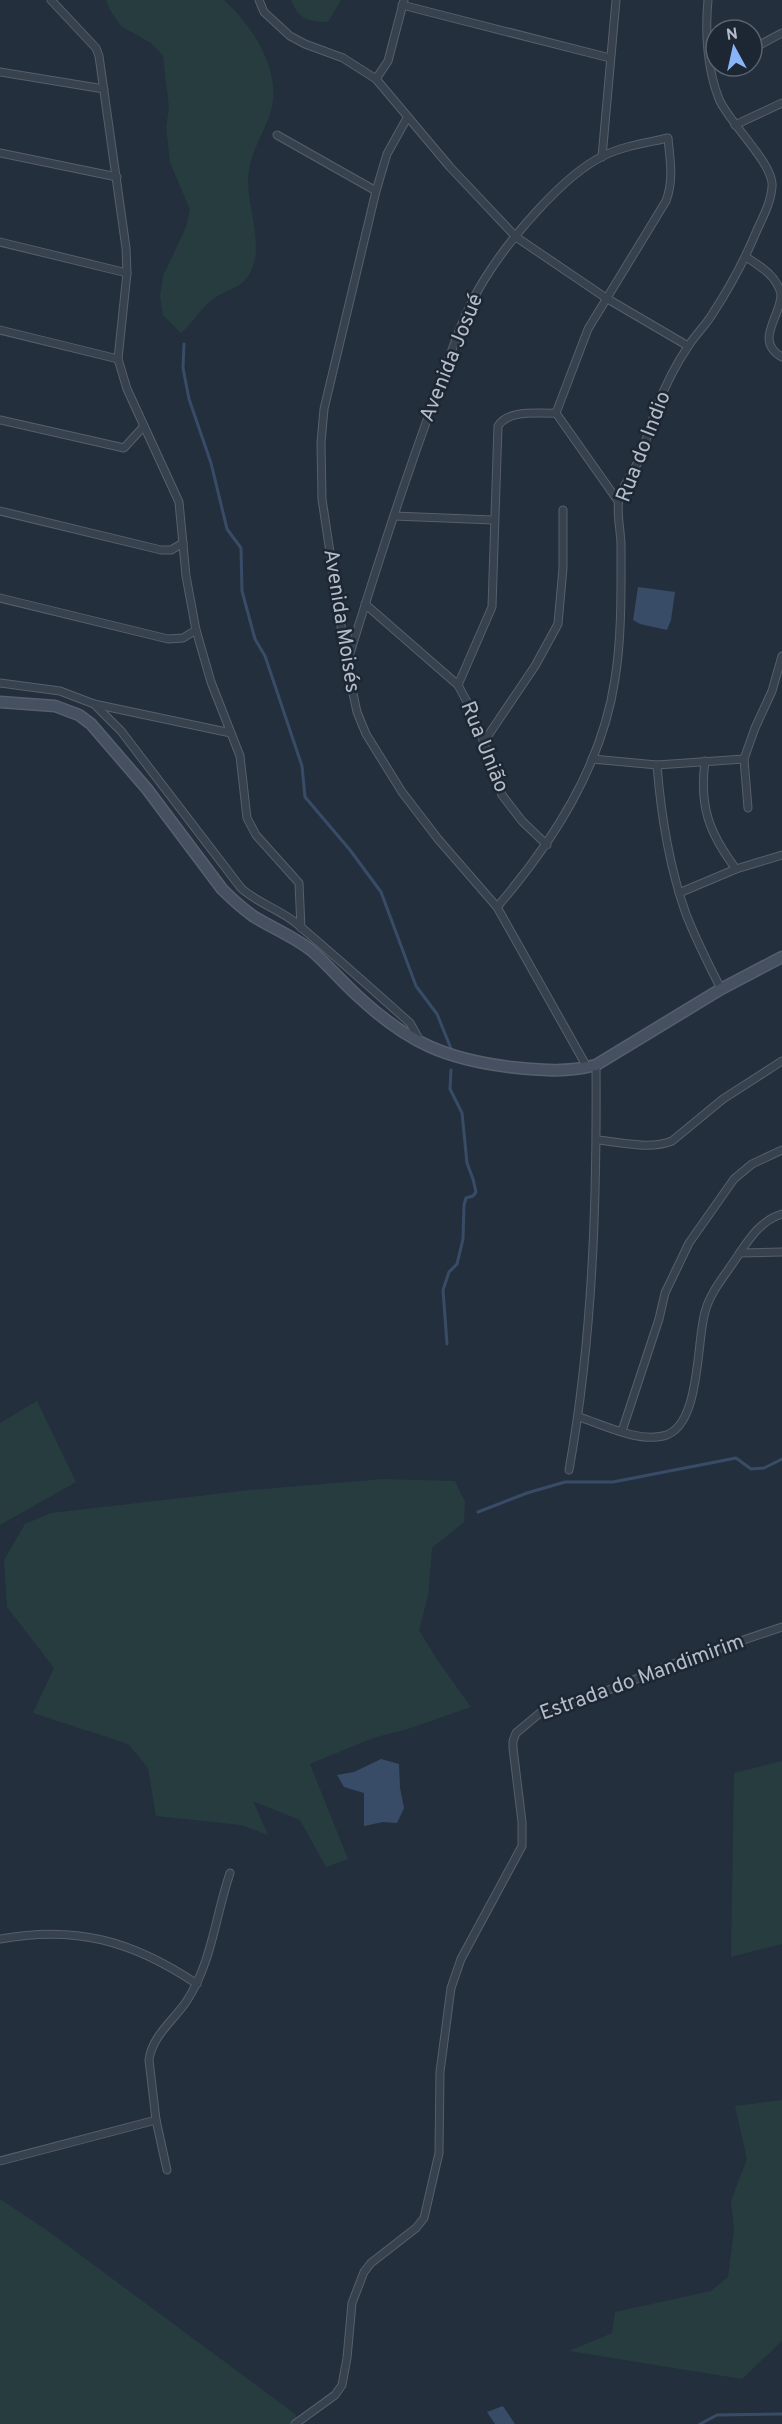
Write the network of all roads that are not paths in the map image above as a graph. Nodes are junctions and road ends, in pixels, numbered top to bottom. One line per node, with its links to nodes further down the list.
1 (51, 0): 13 (street)
2 (259, 0): 12 (street)
3 (616, 0): 9 (street)
4 (708, 0): 6 (street, Rua do Indio)
5 (403, 3): 9 (street); 12 (street)
6 (709, 18)
7 (782, 33): 8 (street)
8 (764, 43)
9 (610, 58): 19 (street)
10 (0, 72): 13 (street)
11 (716, 78): 16 (street, Rua do Indio)
12 (376, 79): 15 (street)
13 (104, 89): 20 (street)
14 (782, 103): 16 (street)
15 (407, 118): 21 (street, Avenida Moisés); 22 (street)
16 (735, 124): 24 (street, Rua do Indio)
17 (277, 135): 21 (street)
18 (0, 153): 20 (street)
19 (602, 157): 22 (street, Avenida Josué); 26 (street, Avenida Josué)
20 (117, 177): 25 (street)
21 (376, 191): 45 (street, Avenida Moisés)
22 (516, 237): 26 (street); 38 (street, Avenida Josué)
23 (0, 242): 25 (street)
24 (746, 257): 27 (street); 29 (street, Rua do Indio)
25 (127, 273): 31 (street)
26 (606, 298): 29 (street); 32 (street)
27 (782, 302): 30 (street)
28 (0, 330): 31 (street)
29 (688, 346): 35 (street, Rua do Indio)
30 (780, 356)
31 (118, 359): 34 (street)
32 (556, 412): 35 (street); 39 (street)
33 (0, 420): 34 (street)
34 (144, 426): 40 (street)
35 (618, 501): 52 (street, Rua do Indio)
36 (563, 510): 51 (street)
37 (0, 511): 40 (street)
38 (394, 516): 39 (street); 42 (street, Avenida Josué)
39 (494, 520): 47 (street)
40 (183, 543): 43 (street)
41 (0, 598): 43 (street)
42 (365, 604): 45 (street, Avenida Josué); 47 (street, Rua União)
43 (196, 630): 50 (street)
44 (782, 656): 53 (street)
45 (346, 666): 61 (street, Avenida Moisés)
46 (0, 683): 49 (street)
47 (458, 685): 51 (street, Rua União)
48 (0, 702): 65 (street)
49 (94, 704): 50 (street); 62 (street)
50 (231, 733): 62 (street)
51 (483, 743): 57 (street, Rua União)
52 (592, 759): 55 (street); 57 (street, Rua do Indio)
53 (744, 759): 54 (street); 56 (street)
54 (705, 761): 55 (street); 59 (street)
55 (657, 765): 60 (street)
56 (748, 808)
57 (547, 844): 61 (street, Rua do Indio)
58 (782, 855): 59 (street)
59 (736, 868): 60 (street)
60 (679, 893): 64 (street)
61 (497, 907): 67 (street, Avenida Moisés)
62 (301, 928): 65 (street)
63 (782, 957): 64 (street)
64 (721, 989): 67 (street)
65 (420, 1041): 67 (street)
66 (782, 1061): 68 (street)
67 (592, 1066): 68 (street)
68 (597, 1140): 73 (street)
69 (782, 1150): 74 (street)
70 (782, 1214): 72 (street)
71 (782, 1252): 72 (street)
72 (740, 1253): 74 (street)
73 (579, 1417): 74 (street); 75 (street)
74 (622, 1431)
75 (569, 1470)
76 (782, 1627): 83 (street, Estrada do Mandimirim)
77 (230, 1873): 79 (street)
78 (0, 1939): 79 (street)
79 (197, 1984): 80 (street)
80 (156, 2120): 81 (street); 82 (street)
81 (0, 2161)
82 (167, 2170)
83 (295, 2424)

